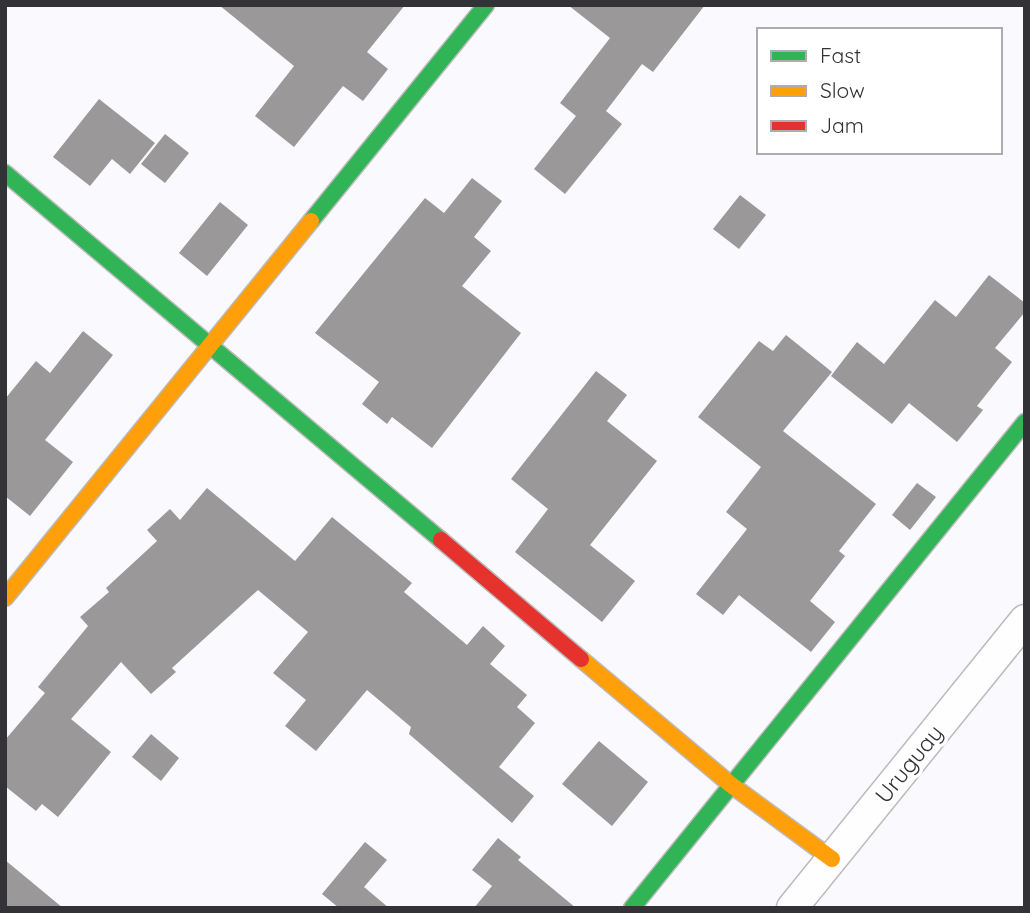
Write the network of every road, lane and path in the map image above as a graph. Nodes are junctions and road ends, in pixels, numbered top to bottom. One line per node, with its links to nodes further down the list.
1 (485, 5): 3 (street)
2 (5, 173): 3 (street)
3 (210, 346): 5 (street); 7 (street)
4 (1025, 422): 7 (street)
5 (5, 598)
6 (1025, 620): 8 (street, Uruguay)
7 (730, 784): 8 (street); 9 (street)
8 (832, 859): 10 (street, Uruguay)
9 (632, 908)
10 (792, 908)

